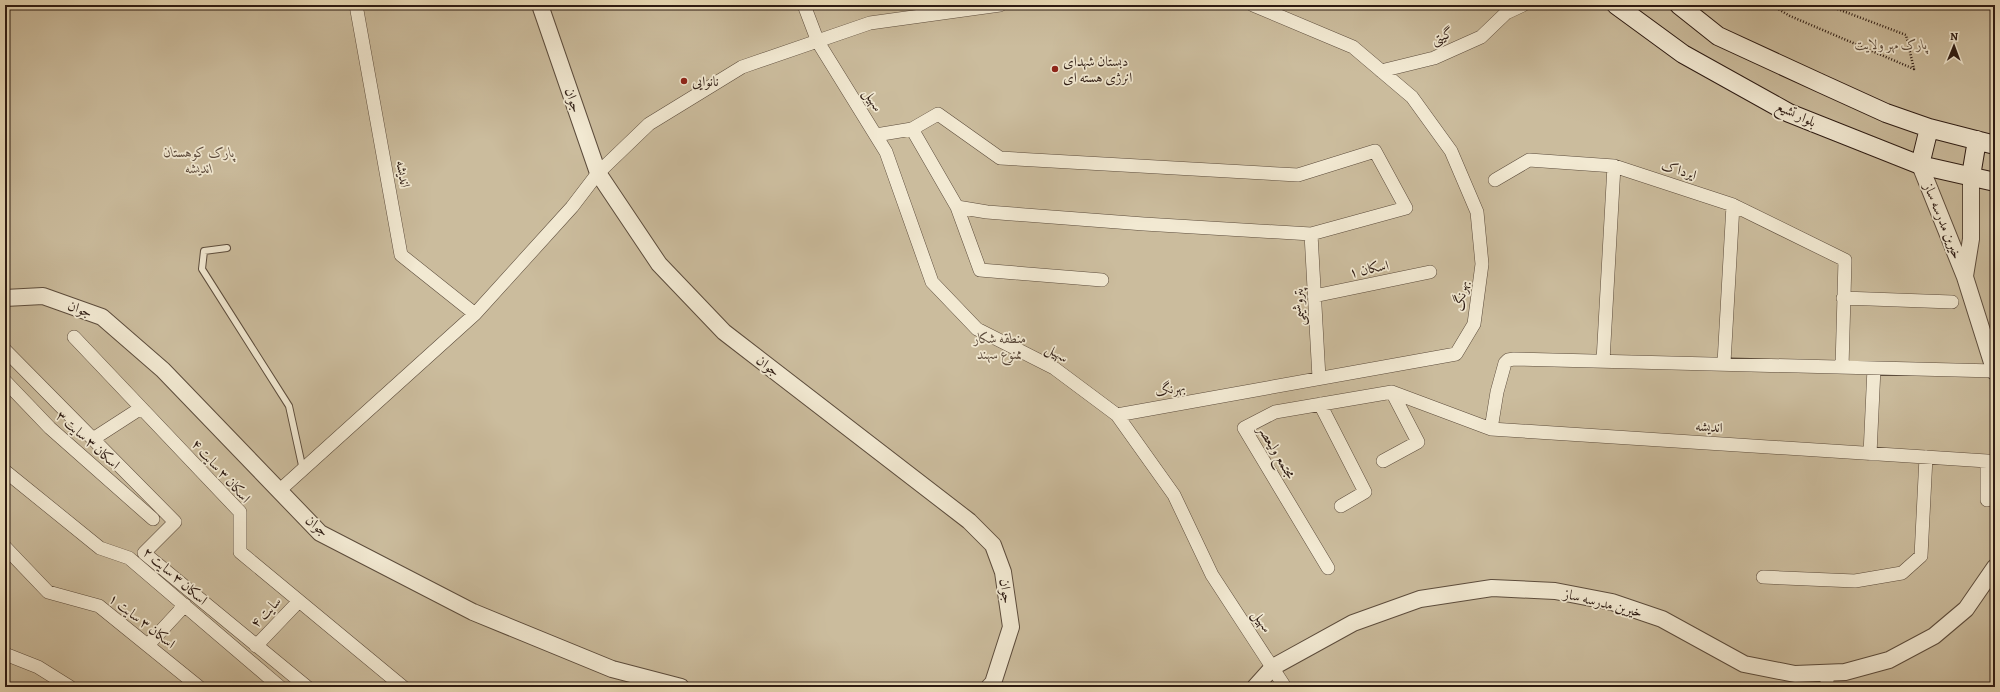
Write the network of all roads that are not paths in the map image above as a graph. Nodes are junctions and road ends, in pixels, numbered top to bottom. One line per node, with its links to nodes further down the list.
1 (356, 5): 34 (street, اندیشه)
2 (540, 5): 19 (street, جوان)
3 (804, 5): 10 (street, سهیل)
4 (1000, 5): 10 (street)
5 (1253, 5): 11 (street, بهرنگ)
6 (1523, 5): 9 (street, گیتی)
7 (1616, 5): 17 (main road, بلوار تشیع)
8 (1679, 5): 12 (main road)
9 (1507, 9): 11 (street, گیتی)
10 (818, 42): 14 (street, سهیل); 19 (street)
11 (1381, 71): 42 (street, بهرنگ)
12 (1929, 128): 15 (main road); 17 (main road)
13 (912, 129): 14 (street); 24 (street); 25 (street)
14 (876, 135): 47 (street, سهیل)
15 (1977, 140): 16 (main road); 20 (main road)
16 (1995, 145)
17 (1920, 165): 20 (main road, بلوار تشیع); 28 (street, خیرین مدرسه ساز)
18 (1614, 166): 21 (street, ایرداک); 23 (street, ایرداک); 37 (street)
19 (598, 173): 34 (street); 76 (street, جوان)
20 (1971, 176): 22 (main road, بلوار تشیع); 28 (street, خیرین مدرسه ساز)
21 (1495, 180)
22 (1995, 182)
23 (1733, 205): 32 (street, ایرداک); 38 (street)
24 (957, 207): 25 (street); 29 (street)
25 (1311, 234): 30 (street, پتروشیمی)
26 (227, 248): 53 (lane)
27 (1430, 272): 30 (street, اسکان ۱)
28 (1965, 277): 41 (street, خیرین مدرسه ساز)
29 (1102, 280)
30 (1314, 296): 42 (street, پتروشیمی)
31 (5, 298): 55 (street, جوان)
32 (1843, 298): 33 (street); 39 (street)
33 (1952, 302)
34 (476, 314): 53 (street)
35 (74, 337): 46 (street, اسکان ۳ سایت ۴)
36 (5, 350): 49 (street)
37 (1603, 361): 38 (street); 48 (street)
38 (1724, 364): 39 (street)
39 (1842, 367): 40 (street)
40 (1874, 368): 41 (street); 50 (street)
41 (1995, 371)
42 (1319, 378): 47 (street, بهرنگ)
43 (5, 381): 58 (street, اسکان ۳ سایت ۳)
44 (1395, 393): 45 (street, مجتمع ولیعصر); 48 (street, اندیشه); 52 (street)
45 (1320, 404): 57 (street); 61 (street, مجتمع ولیعصر)
46 (142, 408): 49 (street); 63 (street, اسکان ۳ سایت ۴)
47 (1117, 415): 68 (street, سهیل)
48 (1491, 430): 50 (street, اندیشه)
49 (93, 439): 66 (street)
50 (1870, 454): 51 (street, اندیشه)
51 (1926, 457): 56 (street, اندیشه); 62 (street)
52 (1383, 461)
53 (303, 470): 55 (street)
54 (5, 471): 64 (street, اسکان ۳ سایت ۲)
55 (280, 490): 75 (street, جوان)
56 (1986, 500)
57 (1341, 506)
58 (153, 519)
59 (5, 547): 65 (street, اسکان ۳ سایت ۱)
60 (1995, 567): 69 (street, خیرین مدرسه ساز)
61 (1328, 568)
62 (1763, 577)
63 (299, 601): 66 (street, سایت ۴); 74 (street, اسکان ۳ سایت ۴)
64 (185, 605): 65 (street); 72 (street, اسکان ۳ سایت ۲)
65 (148, 645): 71 (street, اسکان ۳ سایت ۱)
66 (256, 646): 73 (street)
67 (5, 654): 70 (street)
68 (1273, 668): 69 (street, خیرین مدرسه ساز); 77 (street, خیرین مدرسه ساز); 78 (street, سهیل)
69 (1827, 680)
70 (70, 687)
71 (199, 687)
72 (280, 687)
73 (306, 687)
74 (403, 687)
75 (681, 687)
76 (989, 687)
77 (1254, 687)
78 (1285, 687)

